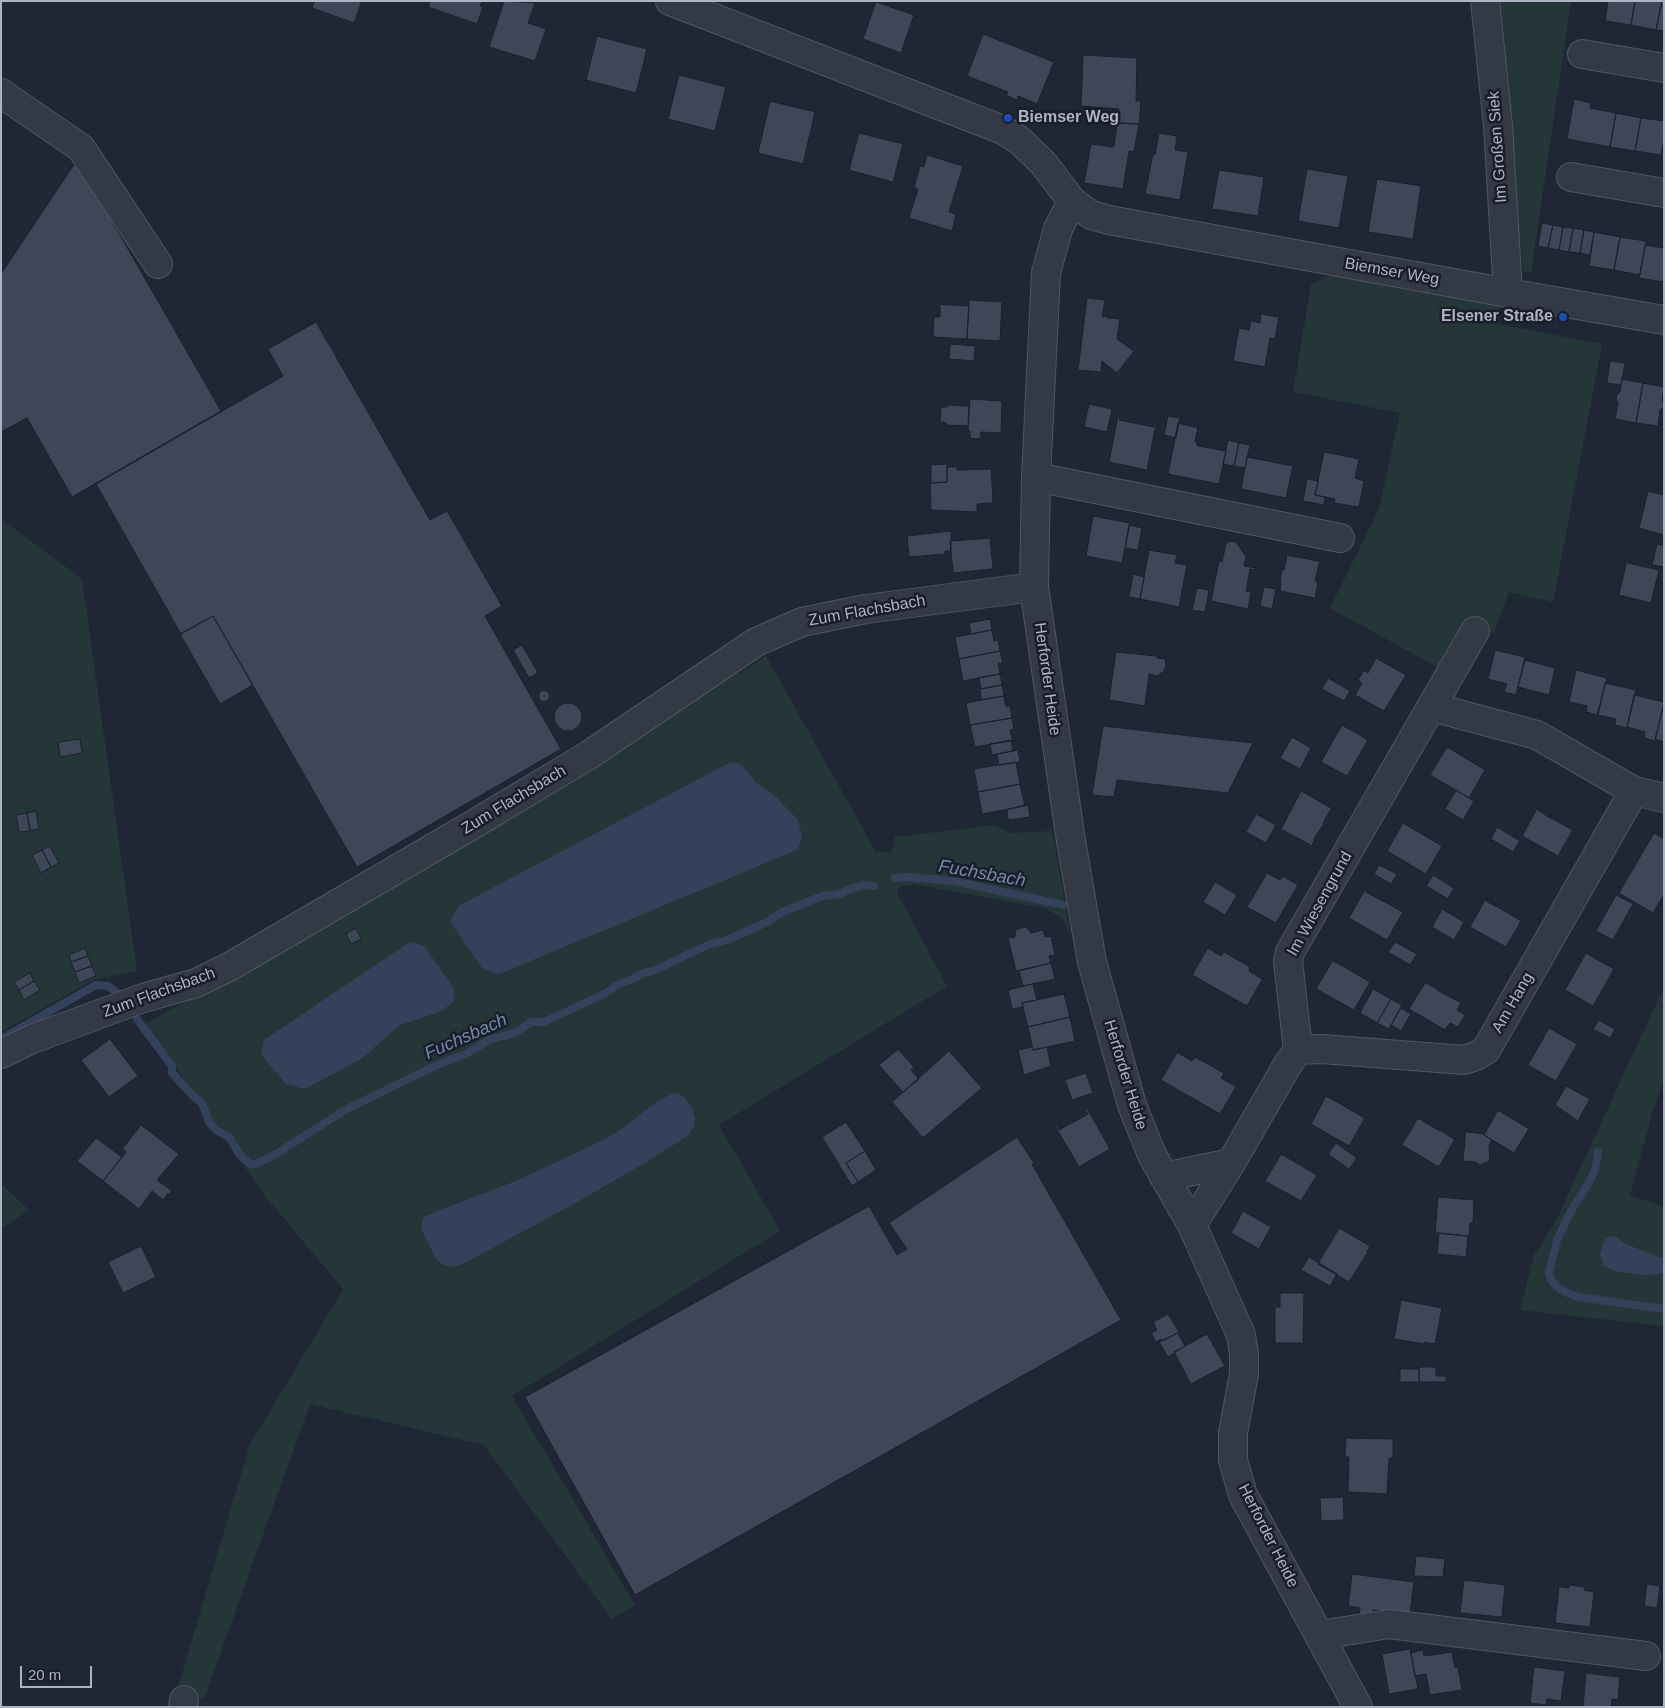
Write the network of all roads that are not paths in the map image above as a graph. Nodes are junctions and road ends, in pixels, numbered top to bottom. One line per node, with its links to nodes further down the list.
1 (670, 1): 8 (street, Biemser Weg)
2 (1485, 1): 10 (street, Im Großen Siek)
3 (1582, 54): 4 (street)
4 (1664, 68)
5 (1, 93): 9 (street)
6 (1571, 176): 7 (street)
7 (1664, 194)
8 (1072, 201): 10 (street, Biemser Weg); 12 (street, Herforder Heide)
9 (158, 264)
10 (1508, 293): 11 (street, Biemser Weg)
11 (1664, 320)
12 (1036, 477): 13 (street); 14 (street, Herforder Heide)
13 (1340, 538)
14 (1034, 586): 20 (street, Zum Flachsbach); 22 (street, Herforder Heide)
15 (1475, 631): 16 (street, Im Wiesengrund)
16 (1432, 707): 17 (street); 19 (street, Im Wiesengrund)
17 (1634, 791): 18 (street); 19 (street, Am Hang)
18 (1664, 798)
19 (1298, 1050): 21 (street)
20 (1, 1054)
21 (1231, 1163): 22 (street); 23 (street)
22 (1164, 1177): 23 (street, Herforder Heide)
23 (1192, 1225): 24 (street, Herforder Heide)
24 (1320, 1635): 25 (street); 26 (street, Herforder Heide)
25 (1646, 1656)
26 (1358, 1707)

